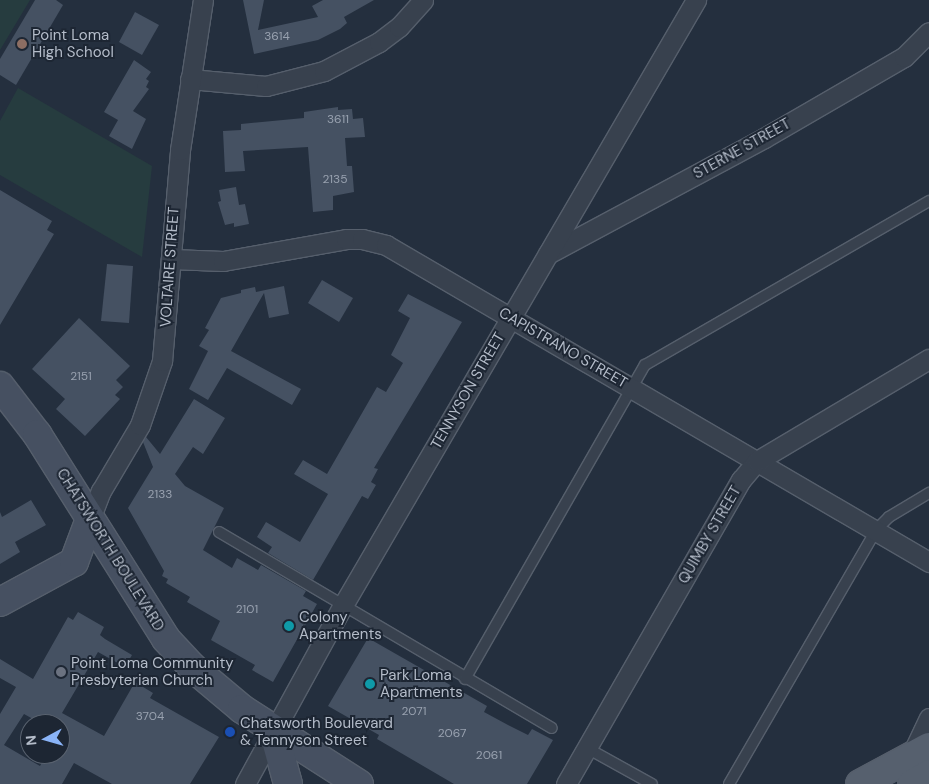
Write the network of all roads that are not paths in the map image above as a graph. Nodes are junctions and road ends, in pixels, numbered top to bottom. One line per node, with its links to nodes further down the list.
1 (203, 0): 5 (street, VOLTAIRE STREET)
2 (423, 0): 5 (street)
3 (696, 0): 7 (street, TENNYSON STREET)
4 (929, 32): 7 (street, STERNE STREET)
5 (190, 79): 8 (street, VOLTAIRE STREET)
6 (929, 201): 12 (lane)
7 (548, 254): 9 (street, TENNYSON STREET)
8 (171, 259): 9 (street, CAPISTRANO STREET); 15 (street, VOLTAIRE STREET)
9 (511, 318): 12 (street, CAPISTRANO STREET); 20 (street, TENNYSON STREET)
10 (929, 359): 13 (street, QUIMBY STREET)
11 (0, 386): 15 (main road, CHATSWORTH BOULEVARD)
12 (633, 388): 13 (street, CAPISTRANO STREET); 21 (lane)
13 (757, 461): 16 (street, CAPISTRANO STREET); 25 (street, QUIMBY STREET)
14 (929, 493): 16 (lane)
15 (90, 519): 19 (main road); 24 (main road, CHATSWORTH BOULEVARD)
16 (876, 530): 18 (street, CAPISTRANO STREET); 32 (lane)
17 (219, 532): 20 (lane)
18 (929, 562)
19 (0, 602)
20 (342, 607): 21 (lane); 24 (street, TENNYSON STREET)
21 (465, 679): 23 (lane)
22 (929, 718): 26 (street)
23 (552, 728)
24 (274, 733): 27 (street, TENNYSON STREET); 28 (main road); 29 (main road, CHATSWORTH BOULEVARD)
25 (587, 748): 30 (street, QUIMBY STREET); 31 (lane)
26 (923, 759): 33 (main road); 34 (main road)
27 (245, 784)
28 (288, 784)
29 (359, 784)
30 (566, 784)
31 (652, 784)
32 (729, 784)
33 (860, 784)
34 (912, 784)

